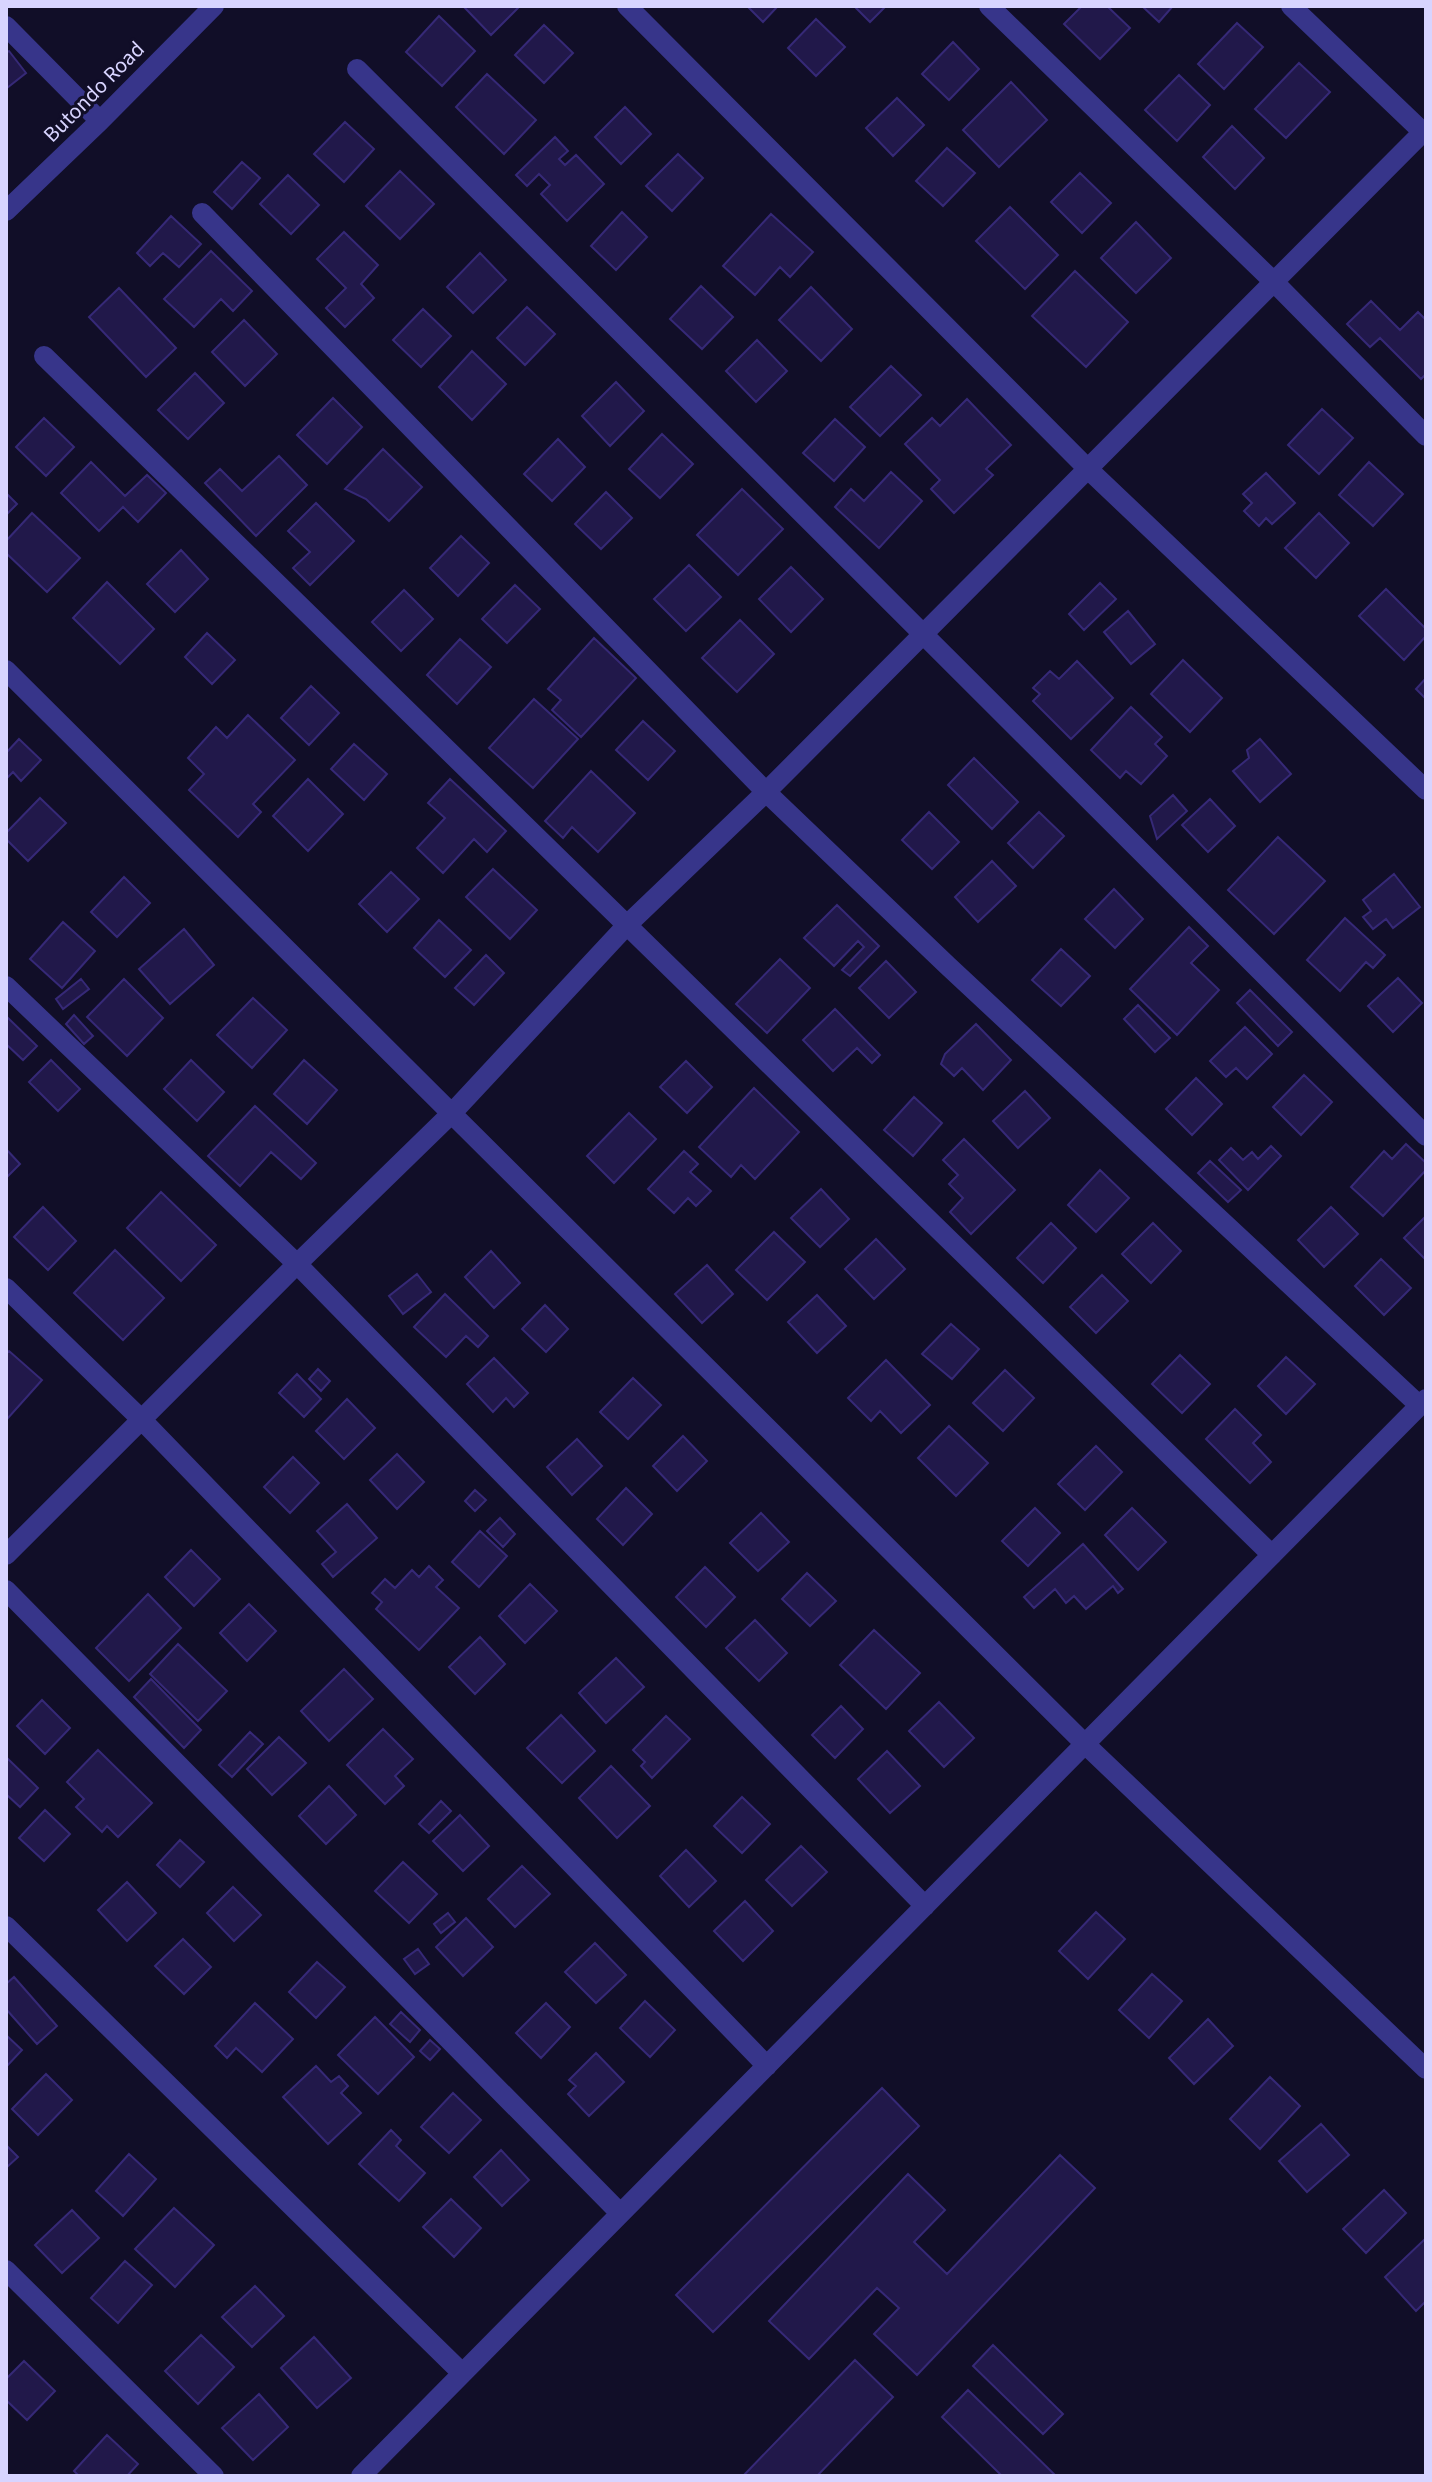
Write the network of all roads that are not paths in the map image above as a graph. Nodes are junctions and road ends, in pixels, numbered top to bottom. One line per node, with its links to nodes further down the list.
1 (214, 6): 7 (street, Butondo Road)
2 (627, 6): 14 (street)
3 (989, 6): 11 (street)
4 (1291, 6): 8 (street)
5 (6, 26): 7 (street)
6 (357, 69): 15 (street)
7 (100, 121): 9 (street, Butondo Road)
8 (1425, 134): 11 (street)
9 (6, 211)
10 (202, 213): 18 (street)
11 (1274, 282): 13 (street); 14 (street)
12 (44, 356): 19 (street)
13 (1426, 436)
14 (1088, 469): 15 (street); 17 (street)
15 (923, 635): 18 (street); 22 (street)
16 (6, 670): 21 (street)
17 (1426, 790)
18 (766, 792): 19 (street); 25 (street)
19 (627, 925): 21 (street); 28 (street)
20 (6, 986): 23 (street)
21 (453, 1112): 23 (street); 30 (street)
22 (1426, 1136)
23 (297, 1264): 26 (street); 31 (street)
24 (6, 1288): 26 (street)
25 (1423, 1403): 28 (street)
26 (141, 1419): 27 (street); 33 (street)
27 (6, 1555)
28 (1272, 1555): 30 (street)
29 (6, 1590): 35 (street)
30 (1085, 1744): 31 (street); 34 (street)
31 (925, 1906): 33 (street)
32 (6, 1926): 37 (street)
33 (767, 2066): 35 (street)
34 (1426, 2069)
35 (620, 2213): 37 (street)
36 (6, 2270): 38 (street)
37 (462, 2373): 39 (street)
38 (214, 2476)
39 (361, 2476)

